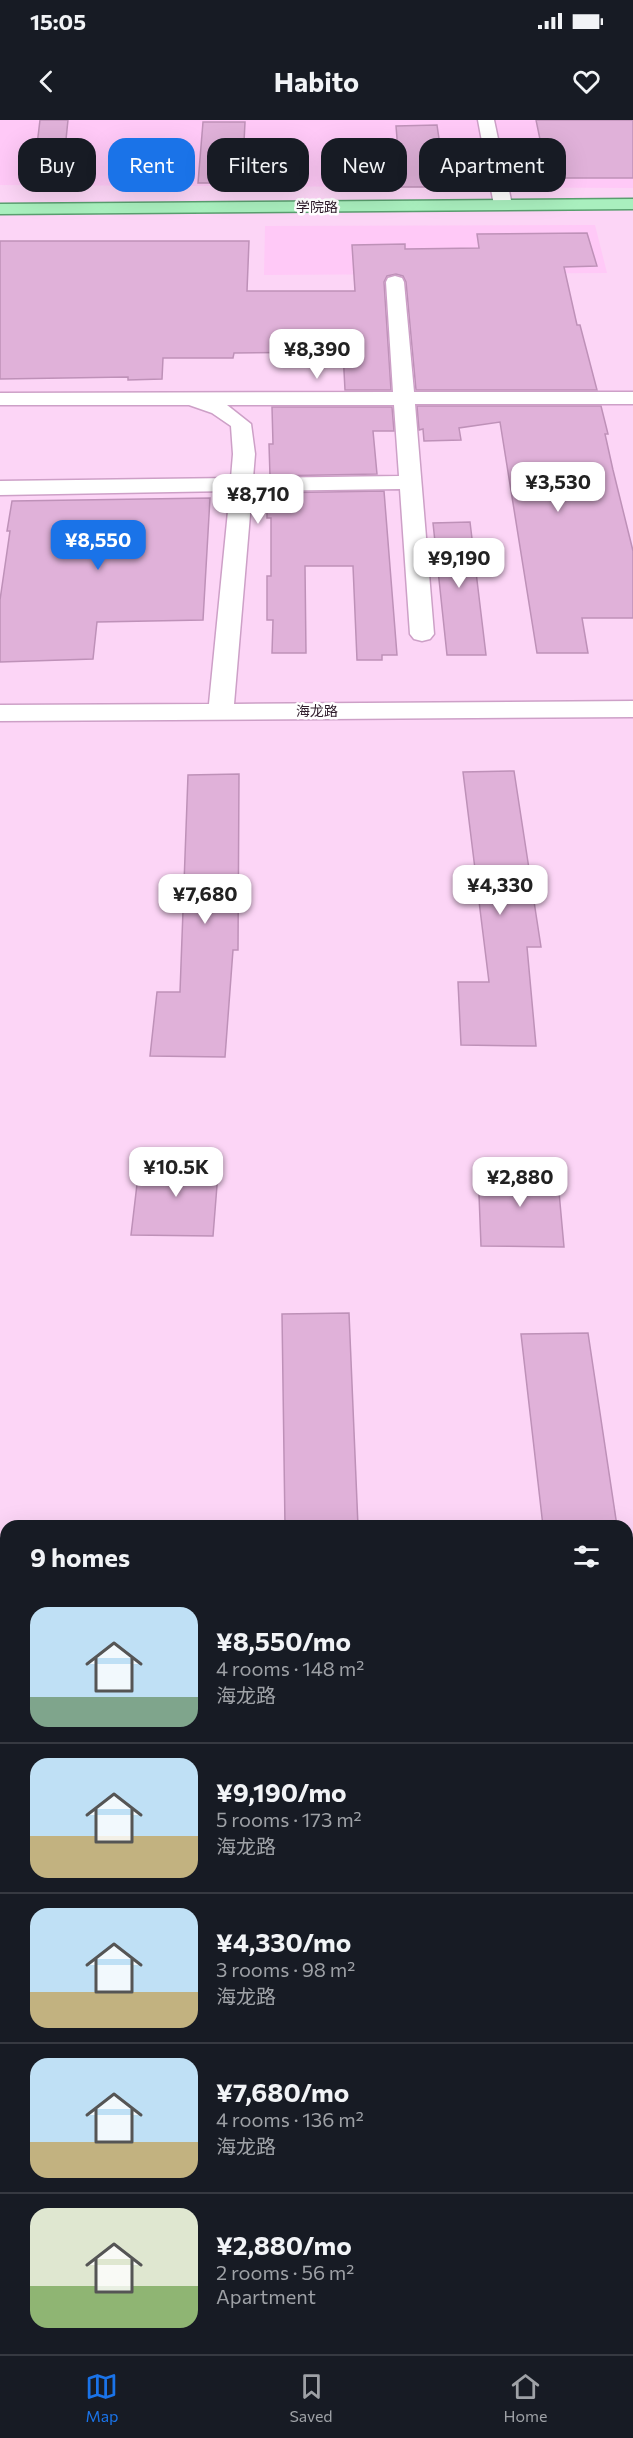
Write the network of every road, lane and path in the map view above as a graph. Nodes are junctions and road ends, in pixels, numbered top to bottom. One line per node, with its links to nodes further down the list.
1 (486, 120): 3 (street)
2 (633, 204): 3 (main road, 学院路)
3 (503, 206): 4 (main road, 学院路)
4 (0, 210)
5 (633, 215): 6 (main road, 学院路)
6 (0, 220)
7 (395, 282): 10 (street)
8 (633, 398): 10 (street)
9 (0, 399): 11 (street)
10 (405, 399): 11 (street); 12 (street)
11 (186, 400): 13 (street)
12 (410, 482): 13 (street); 15 (street)
13 (241, 486): 14 (street); 17 (street)
14 (0, 488)
15 (422, 634)
16 (633, 709): 17 (street, 海龙路)
17 (221, 711): 18 (street, 海龙路)
18 (0, 713)

